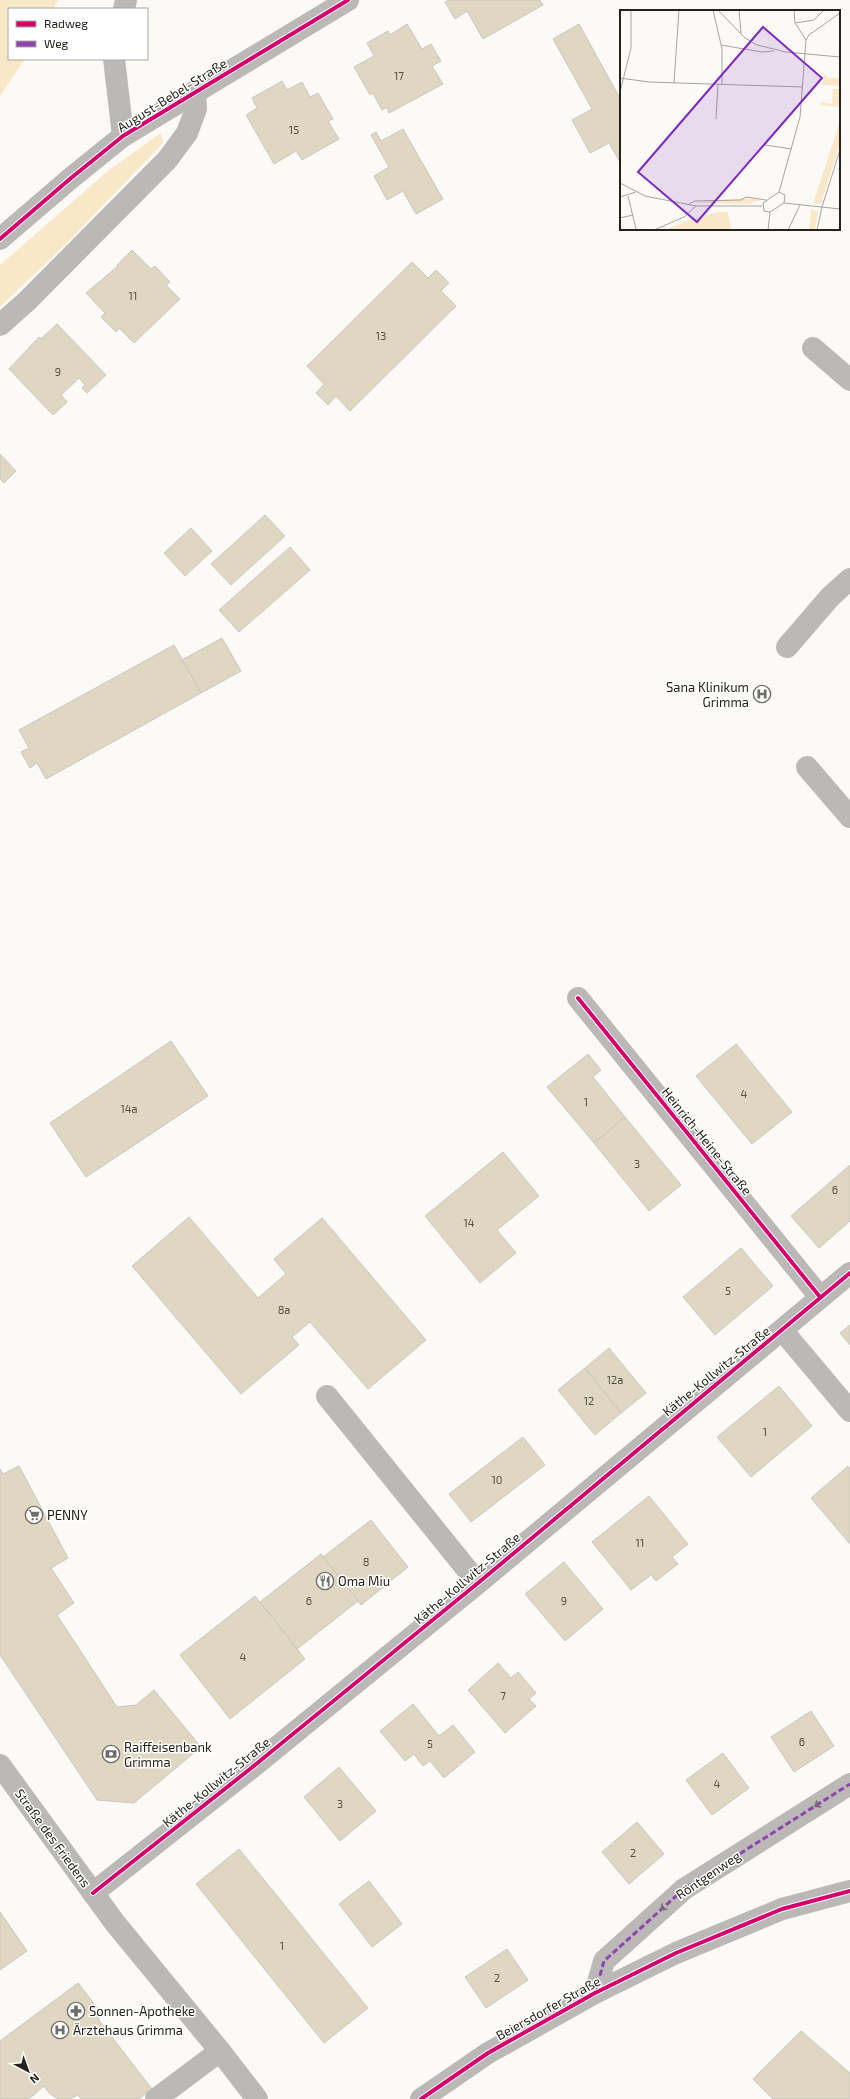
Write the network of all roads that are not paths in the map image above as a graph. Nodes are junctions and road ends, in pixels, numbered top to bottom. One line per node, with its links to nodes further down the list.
1 (348, 0): 3 (street, August-Bebel-Straße)
2 (114, 60): 4 (street)
3 (196, 92): 4 (street, August-Bebel-Straße); 6 (street, August-Bebel-Straße)
4 (123, 136): 5 (street, August-Bebel-Straße)
5 (0, 239)
6 (0, 325)
7 (813, 348): 8 (street)
8 (850, 380)
9 (850, 579): 10 (street)
10 (788, 647)
11 (807, 767): 12 (street)
12 (850, 817)
13 (578, 998): 15 (street, Heinrich-Heine-Straße)
14 (850, 1273): 15 (street, Käthe-Kollwitz-Straße)
15 (820, 1297): 16 (street, Käthe-Kollwitz-Straße)
16 (782, 1330): 18 (street); 19 (street, Käthe-Kollwitz-Straße)
17 (326, 1396): 19 (street)
18 (850, 1411)
19 (478, 1583): 23 (street, Käthe-Kollwitz-Straße)
20 (0, 1765): 23 (street, Straße des Friedens)
21 (850, 1784): 24 (street, Röntgenweg, one-way to 24)
22 (850, 1891): 24 (street, Beiersdorfer Straße)
23 (93, 1893): 25 (street, Straße des Friedens)
24 (595, 1993): 28 (street, Beiersdorfer Straße)
25 (220, 2051): 26 (street); 27 (street, Straße des Friedens)
26 (156, 2099)
27 (257, 2099)
28 (421, 2099)

